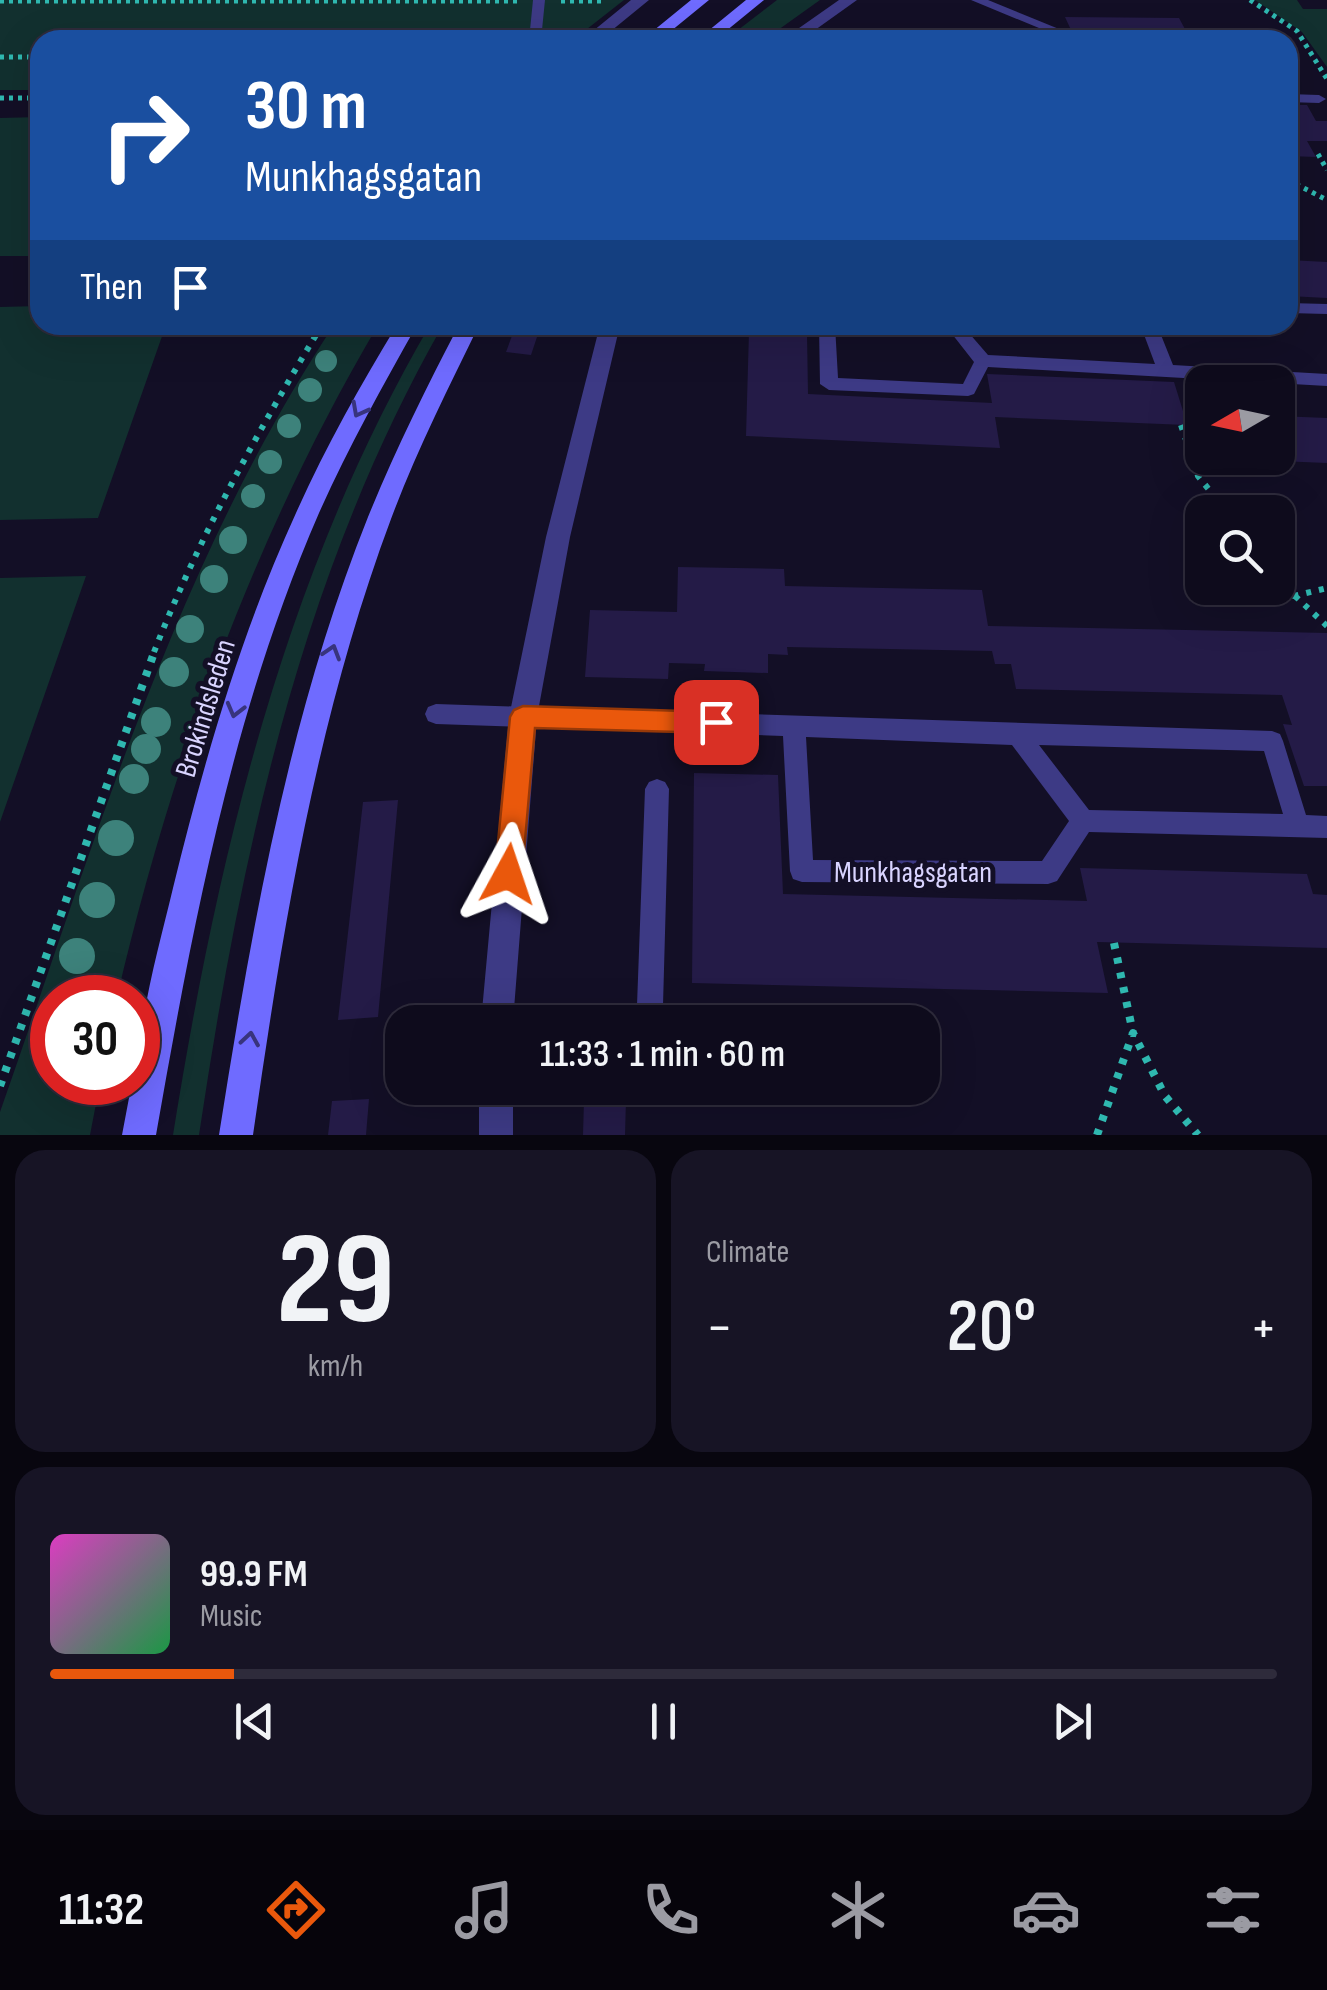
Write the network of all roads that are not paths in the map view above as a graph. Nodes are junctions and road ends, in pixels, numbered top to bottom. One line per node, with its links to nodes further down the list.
1 (539, 0): 7 (lane)
2 (641, 0): 8 (street)
3 (701, 0): 9 (main road)
4 (756, 0): 10 (main road)
5 (849, 0): 11 (street)
6 (978, 0): 12 (lane)
7 (536, 30)
8 (603, 30)
9 (663, 30)
10 (718, 30)
11 (805, 30)
12 (1054, 30)
13 (1298, 98): 14 (lane)
14 (1319, 99)
15 (1298, 309): 16 (lane)
16 (1327, 310)
17 (403, 335): 37 (main road, Brokindsleden, one-way to 37)
18 (464, 335): 38 (main road, one-way to 18)
19 (608, 335): 27 (street)
20 (828, 335): 23 (lane)
21 (961, 335): 23 (lane)
22 (1150, 335): 24 (lane)
23 (983, 361): 24 (lane)
24 (1166, 371): 25 (lane)
25 (1327, 380)
26 (436, 714): 27 (lane)
27 (523, 717): 28 (lane); 34 (street)
28 (794, 725): 29 (lane); 31 (lane, Munkhagsgatan)
29 (1018, 734): 31 (lane); 32 (lane)
30 (657, 789): 35 (lane)
31 (1083, 821): 32 (lane)
32 (1298, 825): 33 (lane)
33 (1327, 826)
34 (498, 1005)
35 (650, 1005)
36 (496, 1105): 39 (street)
37 (139, 1135)
38 (236, 1135)
39 (496, 1135)

